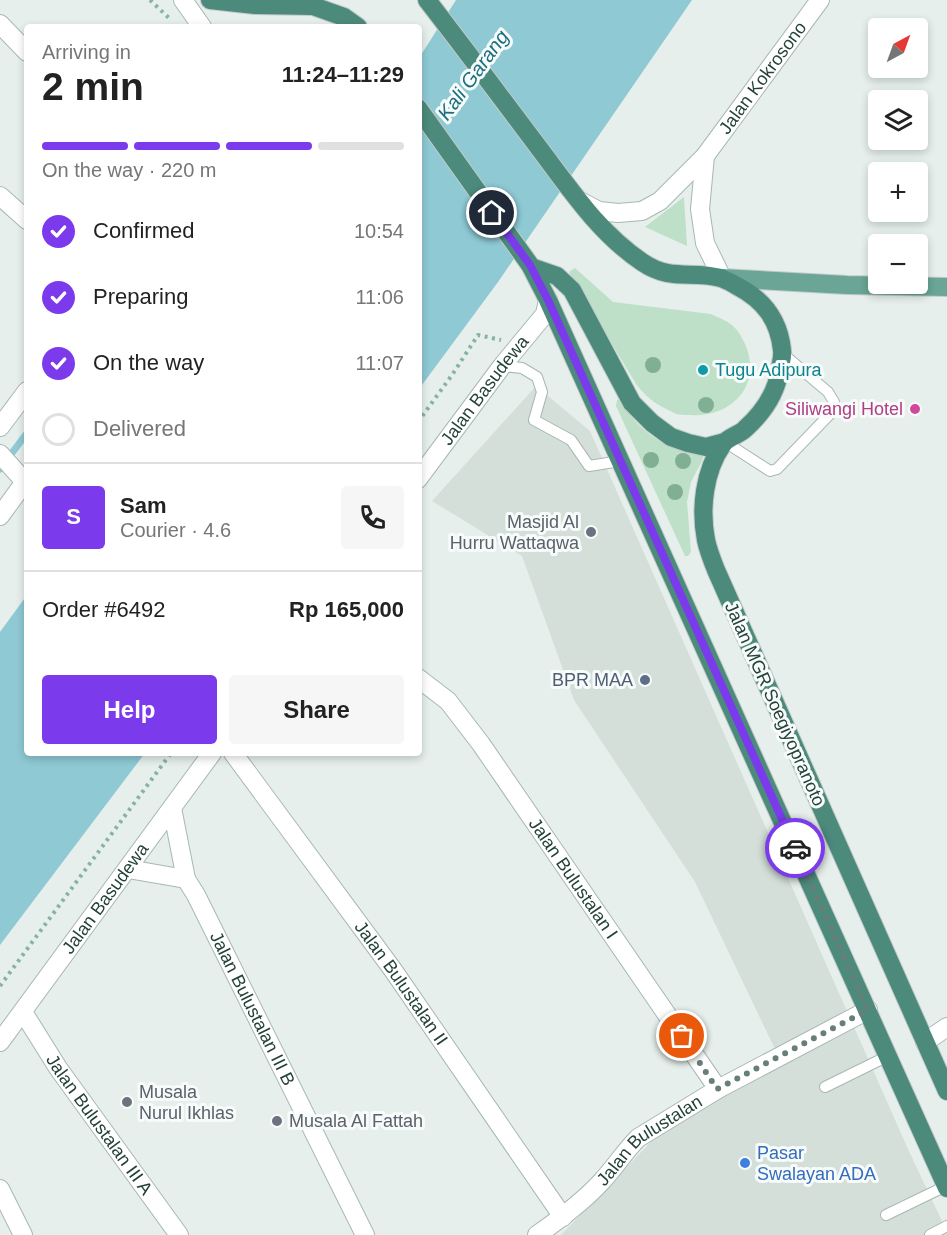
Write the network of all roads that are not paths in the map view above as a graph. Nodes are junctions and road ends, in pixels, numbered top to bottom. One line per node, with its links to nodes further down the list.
1 (183, 0): 6 (street)
2 (210, 0): 7 (highway)
3 (820, 0): 10 (street, Jalan Kokrosono)
4 (427, 1): 12 (highway, Jalan MGR Soegiyopranoto)
5 (0, 24): 8 (street)
6 (200, 24)
7 (354, 24)
8 (24, 49)
9 (422, 114): 14 (highway)
10 (705, 156): 12 (street, Jalan Kokrosono); 15 (street)
11 (0, 196): 13 (street)
12 (579, 201): 15 (highway, Jalan MGR Soegiyopranoto)
13 (24, 217)
14 (530, 266): 17 (highway); 22 (highway, Jalan MGR Soegiyopranoto)
15 (722, 278): 16 (main road); 18 (highway, Jalan MGR Soegiyopranoto)
16 (947, 287)
17 (548, 300): 19 (street, Jalan Basudewa); 24 (highway)
18 (782, 353): 22 (highway, Jalan MGR Soegiyopranoto); 22 (lane)
19 (502, 366): 24 (lane); 25 (street, Jalan Basudewa)
20 (24, 395): 21 (street)
21 (0, 428)
22 (724, 442): 39 (highway, Jalan MGR Soegiyopranoto)
23 (0, 454): 26 (street)
24 (620, 461): 35 (highway)
25 (422, 474)
26 (24, 479)
27 (24, 481): 28 (street)
28 (0, 516)
29 (422, 681): 43 (street, Jalan Bulustalan I)
30 (210, 756): 32 (street, Jalan Basudewa)
31 (235, 756): 48 (street, Jalan Bulustalan II)
32 (172, 808): 33 (street, Jalan Basudewa); 34 (street, Jalan Bulustalan III B)
33 (128, 869): 34 (street); 36 (street, Jalan Basudewa)
34 (186, 879): 52 (street, Jalan Bulustalan III B)
35 (868, 1010): 40 (highway); 43 (street, Jalan Bulustalan)
36 (23, 1012): 38 (street, Jalan Basudewa); 51 (street, Jalan Bulustalan III A)
37 (947, 1027): 39 (street)
38 (0, 1042)
39 (926, 1042): 41 (highway, Jalan MGR Soegiyopranoto)
40 (888, 1056): 42 (lane); 45 (highway)
41 (943, 1073): 44 (highway, Jalan MGR Soegiyopranoto)
42 (825, 1088)
43 (717, 1089): 48 (street, Jalan Bulustalan)
44 (947, 1091)
45 (946, 1187): 47 (lane)
46 (0, 1189): 50 (street)
47 (886, 1215)
48 (563, 1217): 53 (street, Jalan Bulustalan)
49 (947, 1226): 54 (lane)
50 (23, 1235)
51 (179, 1235)
52 (365, 1235)
53 (537, 1235)
54 (930, 1235)

